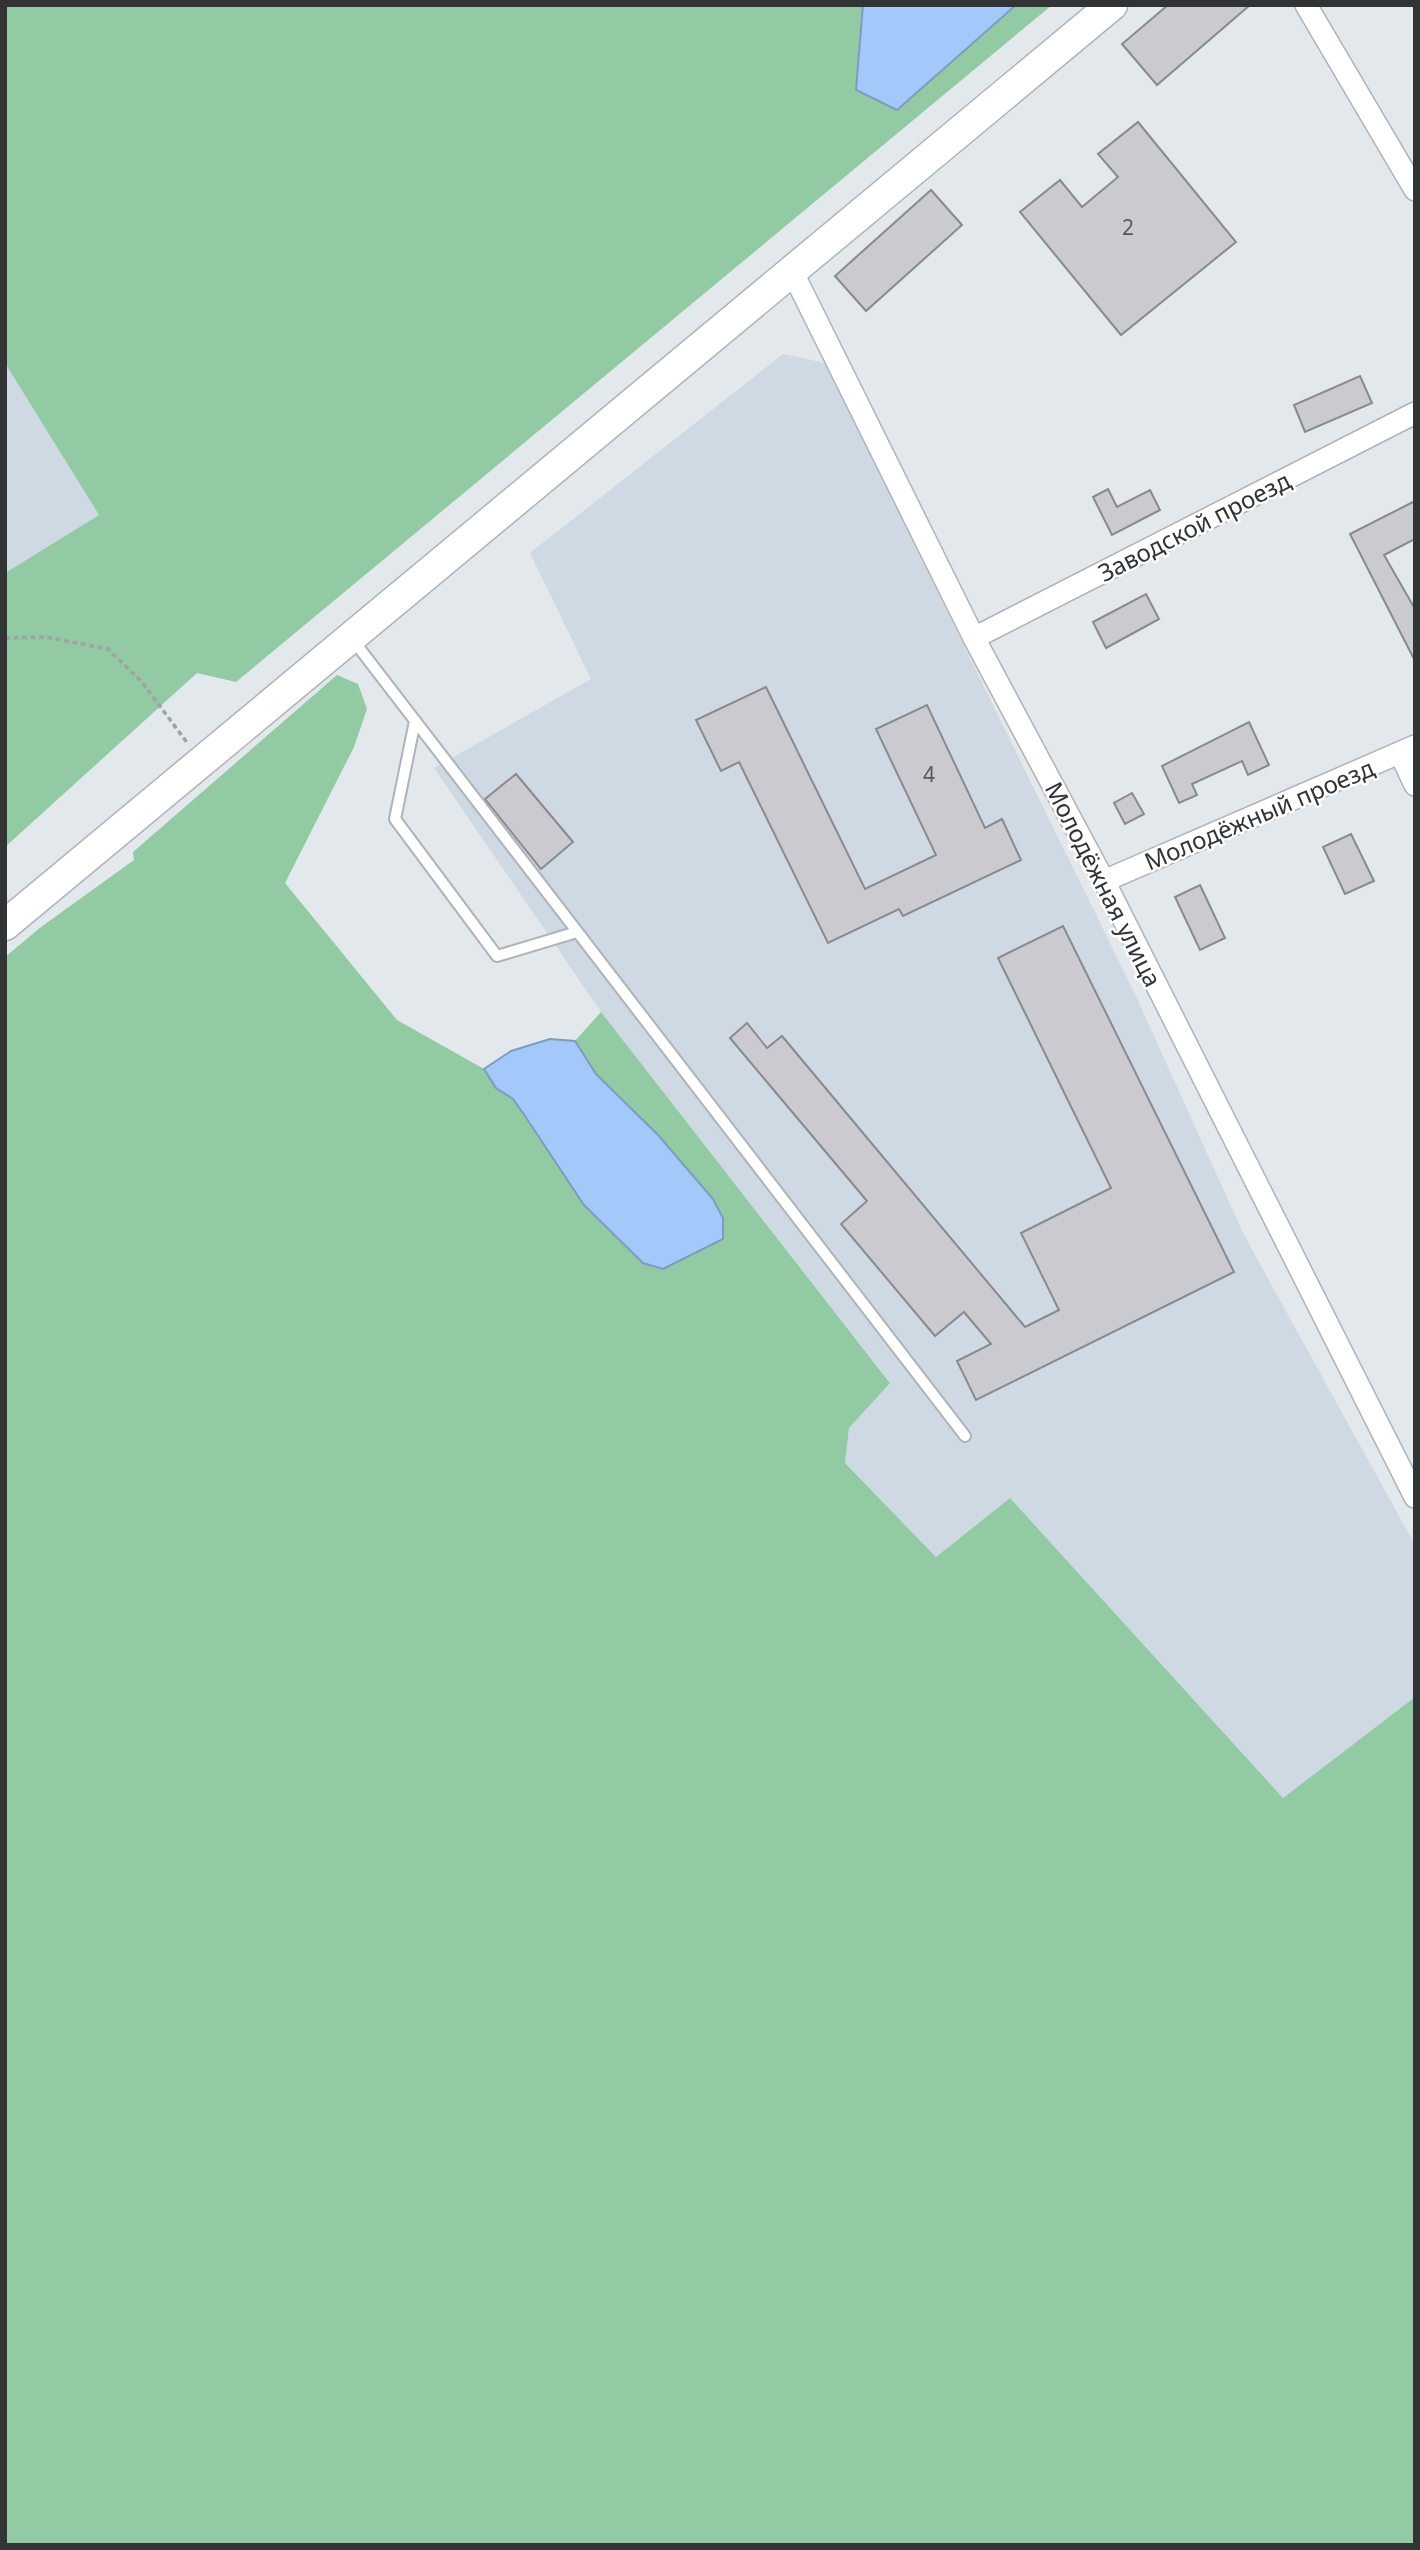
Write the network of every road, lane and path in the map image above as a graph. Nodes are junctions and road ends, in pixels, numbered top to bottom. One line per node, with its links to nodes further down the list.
1 (1112, 5): 4 (main road)
2 (1306, 5): 3 (street)
3 (1415, 190)
4 (792, 271): 7 (street, Молодёжная улица); 8 (main road)
5 (1415, 413): 7 (street, Заводской проезд)
6 (5, 638): 11 (path)
7 (974, 638): 13 (street, Молодёжная улица)
8 (353, 640): 9 (lane); 11 (main road)
9 (415, 721): 15 (lane); 15 (lane)
10 (1407, 750): 12 (street); 13 (street, Молодёжный проезд)
11 (203, 763): 14 (main road)
12 (1415, 785)
13 (1104, 881): 17 (street, Молодёжная улица)
14 (5, 925)
15 (577, 932): 16 (lane)
16 (965, 1437)
17 (1415, 1497)

